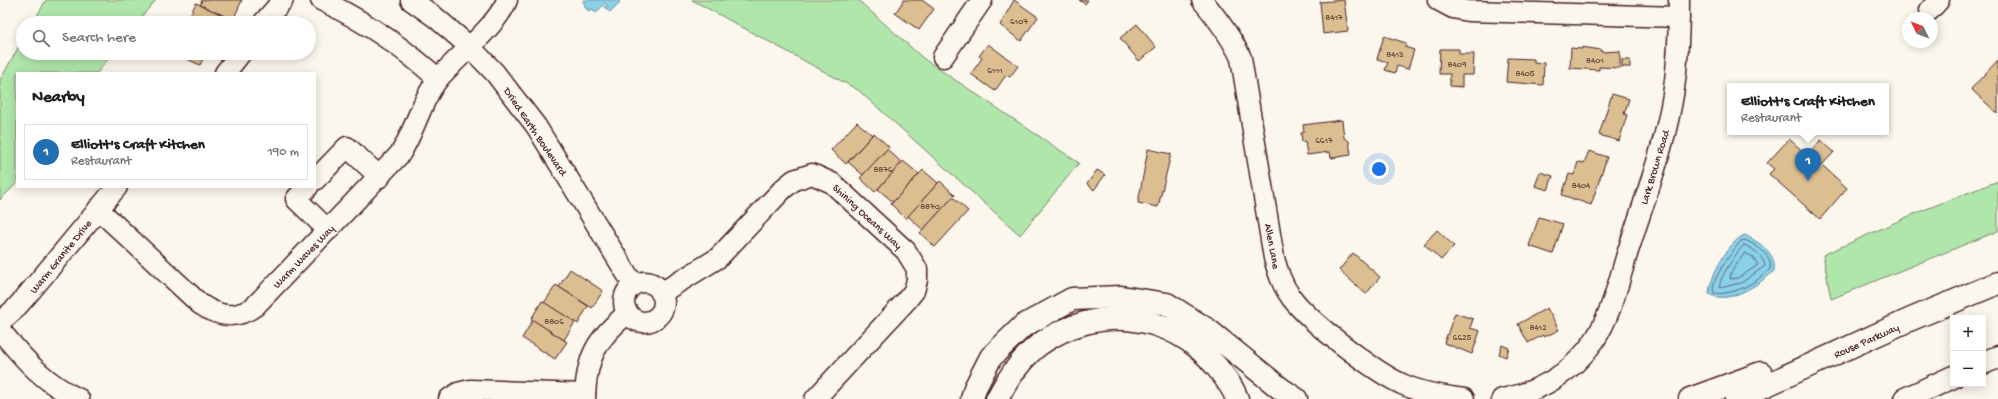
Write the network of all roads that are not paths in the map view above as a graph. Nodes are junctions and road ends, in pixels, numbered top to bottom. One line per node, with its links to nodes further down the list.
1 (283, 0): 9 (street)
2 (321, 0): 14 (street)
3 (411, 0): 10 (street, Dried Earth Boulevard)
4 (507, 0): 10 (street, Warm Waves Way)
5 (982, 0): 11 (street)
6 (1202, 0): 39 (street, Allen Lane)
7 (1438, 0): 8 (street)
8 (1679, 9): 40 (street, Lark Brown Road)
9 (269, 16)
10 (470, 47): 14 (street, Warm Waves Way); 22 (street, Dried Earth Boulevard)
11 (943, 57)
12 (235, 60): 13 (street)
13 (226, 72)
14 (438, 79): 15 (street, Warm Waves Way)
15 (380, 177): 16 (street); 20 (street, Warm Waves Way)
16 (316, 179)
17 (116, 188): 19 (street, Warm Granite Drive)
18 (307, 188): 20 (street)
19 (98, 209): 20 (street, Warm Waves Way); 26 (street, Warm Granite Drive)
20 (328, 230)
21 (1998, 283): 25 (main road, Rouse Parkway)
22 (634, 284): 23 (street); 24 (street)
23 (661, 293): 24 (street); 34 (street, Shining Oceans Way)
24 (628, 313): 31 (street)
25 (1909, 320): 41 (main road); 42 (main road, Rouse Parkway)
26 (0, 322)
27 (0, 330): 32 (street)
28 (1998, 357): 29 (main road)
29 (1986, 363)
30 (1950, 378): 43 (main road)
31 (585, 396): 33 (street)
32 (79, 399)
33 (449, 399)
34 (815, 399)
35 (972, 399): 38 (main road)
36 (997, 399): 37 (main road)
37 (1238, 399)
38 (1296, 399)
39 (1464, 399)
40 (1502, 399)
41 (1690, 399)
42 (1736, 399)
43 (1905, 399)

